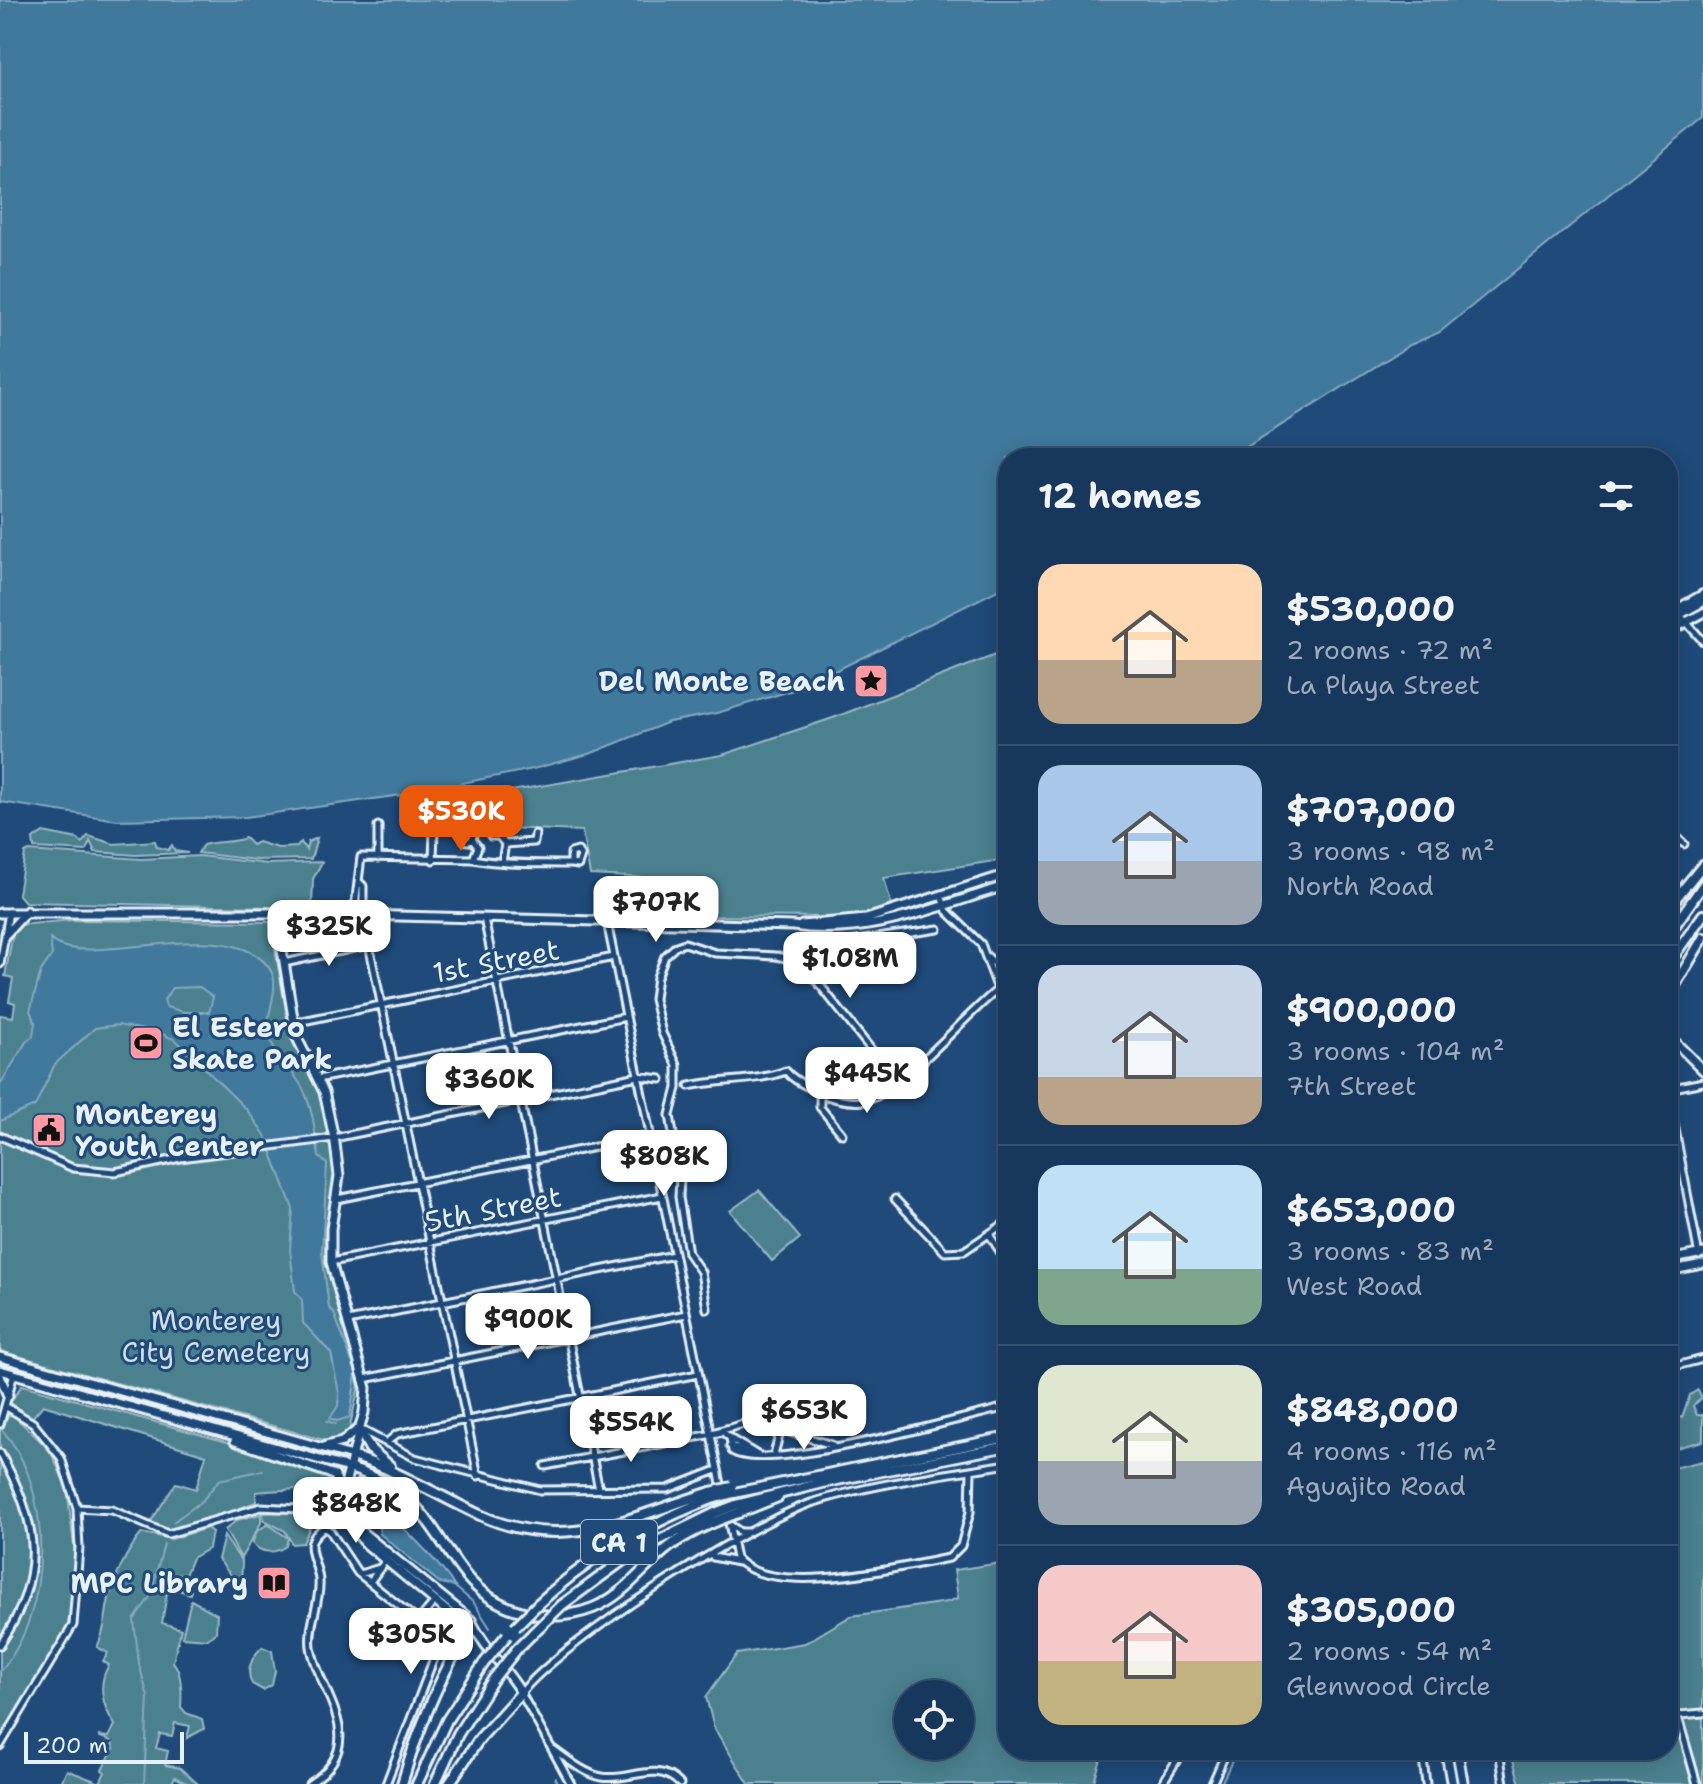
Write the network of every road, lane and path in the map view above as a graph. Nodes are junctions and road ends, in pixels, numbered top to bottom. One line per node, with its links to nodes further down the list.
1 (1703, 595): 3 (highway)
2 (1703, 602): 6 (main road)
3 (1678, 611)
4 (1703, 613): 6 (main road)
5 (1678, 619): 6 (main road)
6 (1682, 619): 7 (main road); 8 (street)
7 (1678, 623)
8 (1703, 641)
9 (378, 826): 17 (street)
10 (434, 830): 19 (street)
11 (535, 834): 15 (street)
12 (491, 836): 15 (street)
13 (1678, 838): 16 (street)
14 (472, 839): 18 (street)
15 (505, 844): 20 (street)
16 (1684, 844)
17 (378, 858): 19 (street); 31 (street)
18 (473, 859): 19 (street); 20 (street)
19 (433, 860)
20 (502, 862): 21 (street)
21 (571, 864)
22 (1703, 865): 26 (highway)
23 (998, 878): 27 (main road)
24 (1703, 885): 34 (highway)
25 (998, 887): 27 (main road)
26 (1678, 896)
27 (943, 900): 35 (main road); 45 (street)
28 (3, 911): 29 (main road); 36 (street)
29 (27, 911): 30 (main road); 36 (main road)
30 (276, 913): 31 (main road); 43 (main road)
31 (358, 915): 33 (main road); 39 (street)
32 (1703, 915): 40 (highway)
33 (484, 918): 35 (main road); 47 (street)
34 (1678, 921)
35 (607, 922): 41 (street)
36 (4, 929): 44 (street)
37 (938, 929): 42 (street)
38 (1703, 938): 46 (highway)
39 (369, 945): 43 (street); 49 (street)
40 (1678, 950)
41 (614, 957): 47 (street, 1st Street); 50 (street)
42 (801, 961): 59 (street); 89 (street)
43 (284, 963): 51 (main road)
44 (0, 964)
45 (998, 967)
46 (1678, 980)
47 (496, 982): 49 (street, 1st Street); 52 (street)
48 (998, 992): 59 (street)
49 (382, 1005): 51 (street, 1st Street); 54 (street)
50 (626, 1017): 52 (street); 56 (street)
51 (292, 1023): 57 (main road)
52 (508, 1041): 54 (street); 64 (street)
53 (1678, 1045): 55 (main road)
54 (395, 1064): 57 (street); 65 (street)
55 (1703, 1070)
56 (638, 1076): 58 (street); 64 (street); 68 (street)
57 (318, 1079): 69 (main road)
58 (661, 1079)
59 (896, 1081): 63 (street)
60 (1703, 1082): 62 (street)
61 (689, 1086): 63 (street)
62 (1678, 1088)
63 (820, 1093): 66 (street)
64 (520, 1100): 65 (street); 71 (street)
65 (406, 1123): 69 (street); 72 (street)
66 (842, 1134)
67 (0, 1136): 69 (street)
68 (650, 1136): 71 (street); 73 (street)
69 (334, 1138): 74 (main road)
70 (1678, 1140): 81 (street)
71 (532, 1160): 72 (street); 76 (street)
72 (419, 1183): 74 (street); 79 (street)
73 (662, 1196): 76 (street, 5th Street); 82 (street)
74 (337, 1199): 84 (main road)
75 (895, 1199): 78 (street)
76 (544, 1219): 79 (street, 5th Street); 87 (street)
77 (998, 1228): 78 (street)
78 (989, 1234): 80 (street)
79 (431, 1242): 84 (street, 5th Street); 88 (street)
80 (998, 1248)
81 (1701, 1254): 83 (main road); 85 (street)
82 (674, 1255): 87 (street); 90 (street)
83 (1678, 1258)
84 (331, 1262): 91 (main road)
85 (1702, 1264): 86 (main road)
86 (1678, 1269)
87 (556, 1279): 88 (street); 92 (street)
88 (442, 1302): 91 (street); 95 (street)
89 (707, 1309)
90 (686, 1314): 92 (street); 100 (street)
91 (348, 1321): 101 (main road)
92 (568, 1338): 95 (street); 103 (street)
93 (2, 1357): 96 (main road); 99 (main road)
94 (1703, 1359): 97 (street)
95 (454, 1362): 101 (street); 107 (street)
96 (30, 1365): 99 (main road); 116 (main road)
97 (1678, 1365)
98 (0, 1373): 99 (main road); 102 (main road)
99 (14, 1374): 102 (street); 109 (main road)
100 (698, 1374): 103 (street); 112 (street)
101 (364, 1379): 110 (main road)
102 (8, 1396): 104 (street)
103 (580, 1398): 107 (street); 121 (street)
104 (5, 1406): 108 (street); 132 (street)
105 (754, 1408): 111 (street)
106 (998, 1410): 115 (street)
107 (466, 1420): 114 (street); 128 (street)
108 (0, 1424)
109 (207, 1429): 124 (main road); 133 (main road)
110 (359, 1429): 114 (street); 116 (main road); 120 (main road); 127 (highway)
111 (781, 1429): 112 (street); 115 (street); 119 (street)
112 (711, 1433): 119 (street); 121 (street); 125 (street)
113 (998, 1437): 131 (highway, CA 1, bridge)
114 (386, 1443): 128 (street)
115 (835, 1445): 119 (street)
116 (317, 1446): 120 (main road)
117 (998, 1448): 134 (highway, bridge)
118 (0, 1453): 147 (street)
119 (774, 1454)
120 (352, 1456): 124 (main road); 127 (highway)
121 (592, 1457): 122 (street); 129 (street)
122 (545, 1466)
123 (998, 1466): 126 (street)
124 (349, 1468): 130 (highway); 133 (main road)
125 (717, 1470): 129 (street); 135 (street)
126 (971, 1470): 137 (street); 141 (street)
127 (403, 1476): 131 (highway)
128 (478, 1476): 129 (street)
129 (599, 1490)
130 (399, 1491): 133 (highway); 134 (highway)
131 (711, 1496): 162 (highway, CA 1, bridge)
132 (77, 1508): 136 (street); 151 (street)
133 (348, 1508): 140 (main road)
134 (716, 1517): 163 (highway, CA 1, bridge)
135 (728, 1523): 137 (street); 138 (street)
136 (325, 1527): 142 (street); 159 (street)
137 (753, 1531): 138 (street)
138 (733, 1543): 139 (street); 141 (street)
139 (708, 1558): 141 (street); 148 (street)
140 (386, 1561): 142 (street); 143 (street); 144 (main road); 146 (main road)
141 (740, 1562)
142 (360, 1574): 143 (street)
143 (370, 1582): 145 (street)
144 (435, 1601): 145 (street); 146 (main road)
145 (419, 1620): 160 (street)
146 (474, 1629): 148 (main road); 161 (highway)
147 (0, 1645)
148 (521, 1693): 152 (street); 164 (highway)
149 (1703, 1713): 150 (street)
150 (1678, 1717): 173 (street)
151 (0, 1746)
152 (552, 1749): 165 (street); 166 (street)
153 (1177, 1760): 167 (street)
154 (1223, 1760): 168 (street)
155 (1423, 1760): 169 (street)
156 (1448, 1760): 170 (highway)
157 (1459, 1760): 171 (highway)
158 (1500, 1760): 172 (street)
159 (309, 1784)
160 (386, 1784)
161 (402, 1784)
162 (417, 1784)
163 (435, 1784)
164 (449, 1784)
165 (571, 1784)
166 (680, 1784)
167 (1162, 1784)
168 (1212, 1784)
169 (1426, 1784)
170 (1452, 1784)
171 (1463, 1784)
172 (1504, 1784)
173 (1697, 1784)

